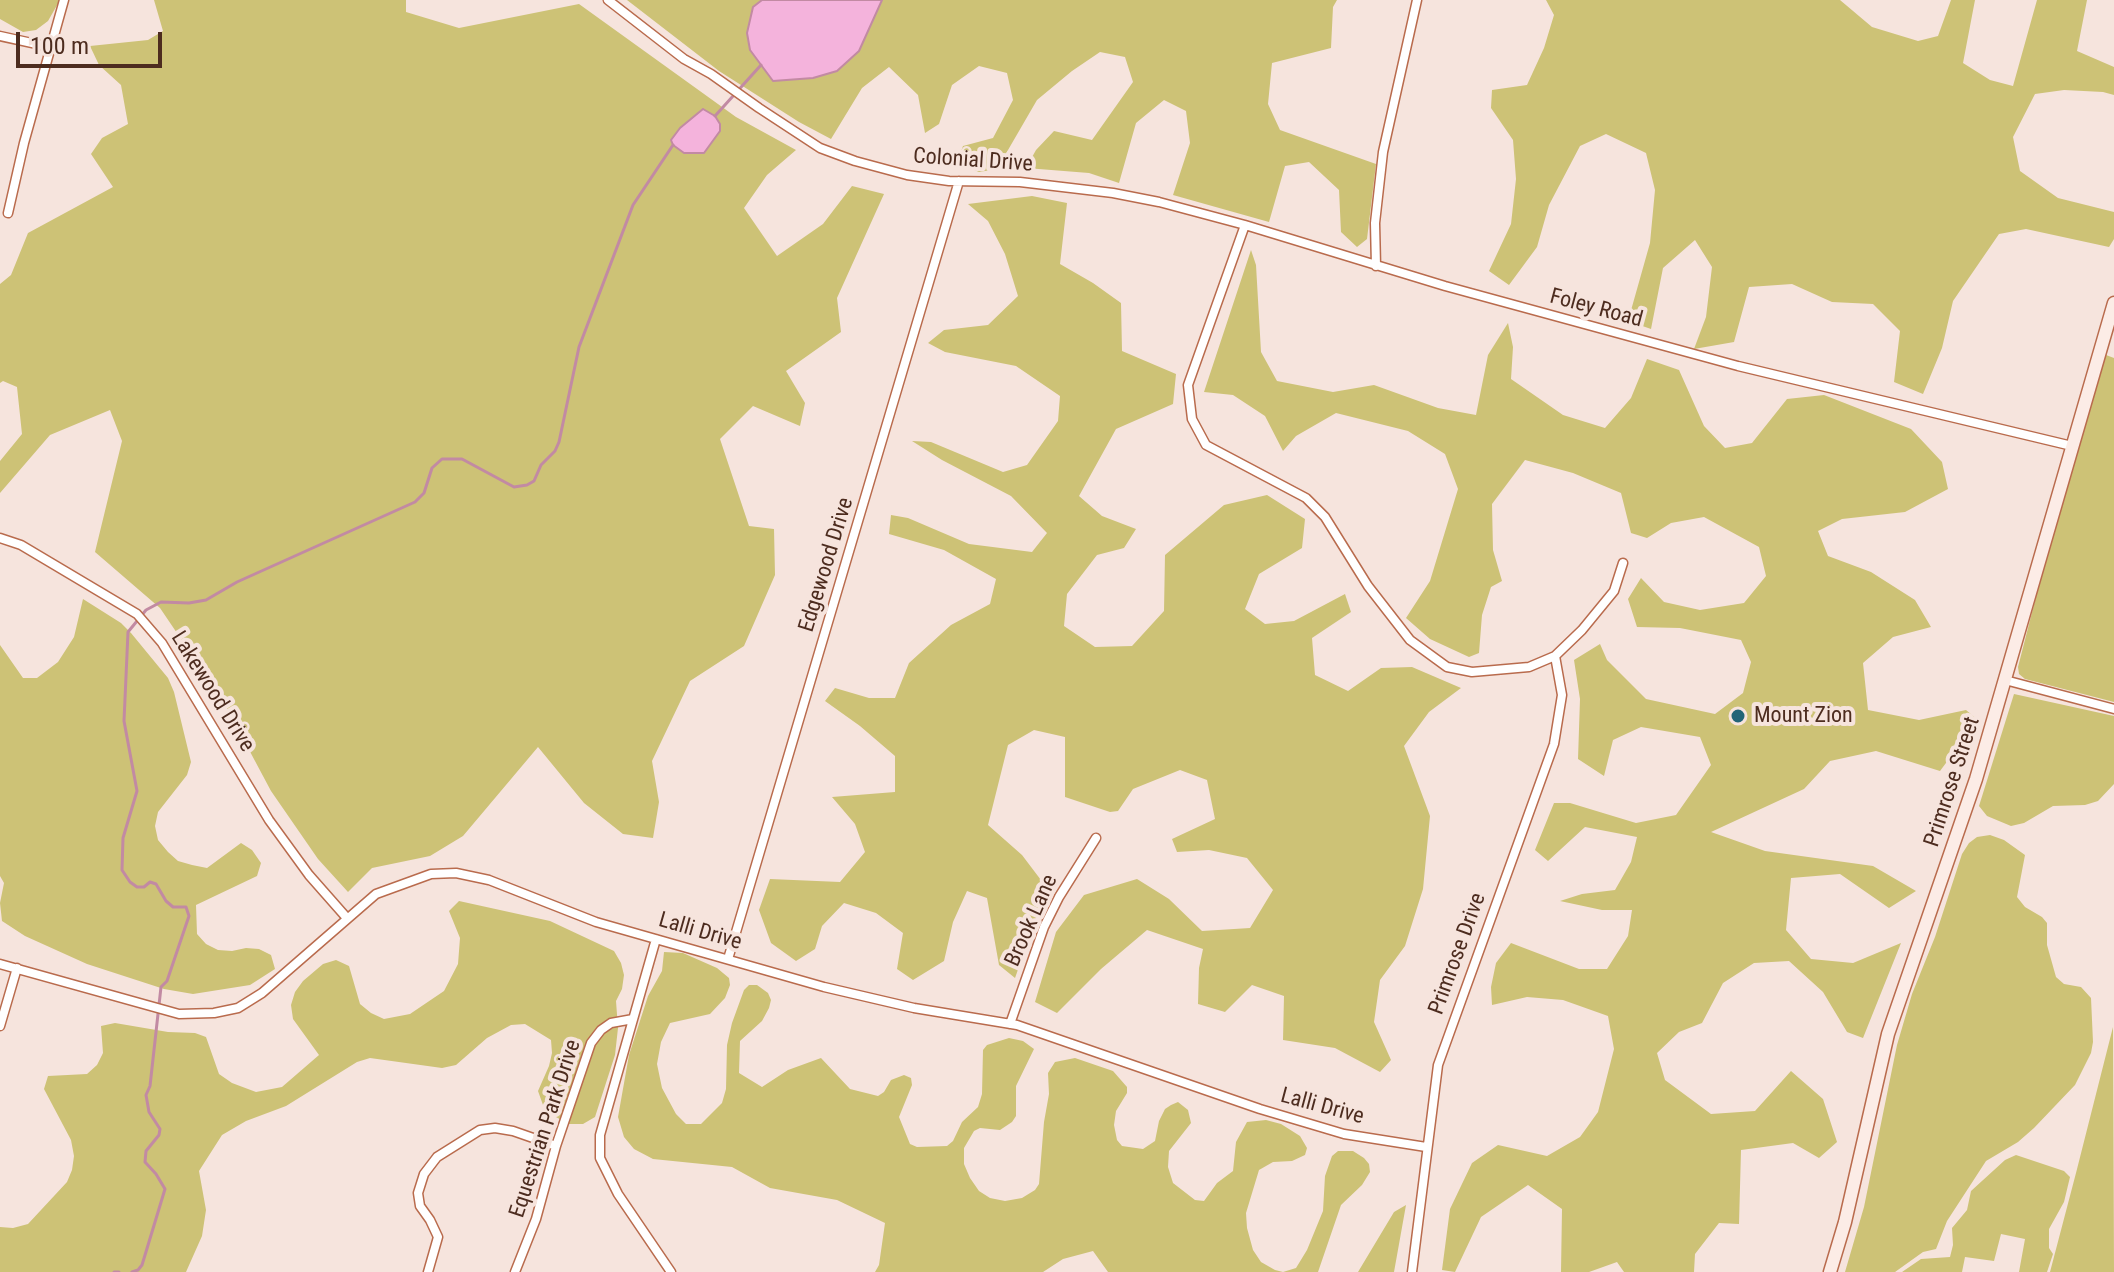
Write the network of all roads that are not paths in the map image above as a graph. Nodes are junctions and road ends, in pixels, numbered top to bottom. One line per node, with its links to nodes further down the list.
1 (64, 0): 5 (street)
2 (608, 0): 6 (street, Colonial Drive)
3 (1417, 0): 9 (street)
4 (0, 36): 5 (street)
5 (50, 47): 7 (street)
6 (959, 181): 8 (street, Colonial Drive); 20 (street, Edgewood Drive)
7 (8, 213)
8 (1245, 225): 9 (street, Colonial Drive); 14 (street)
9 (1376, 266): 11 (street, Foley Road)
10 (2114, 303): 11 (main road, Primrose Street)
11 (2072, 446): 15 (main road, Primrose Street)
12 (0, 538): 18 (street, Lakewood Drive)
13 (1623, 563): 14 (street)
14 (1555, 656): 27 (street, Primrose Drive)
15 (2005, 680): 16 (street); 32 (main road, Primrose Street)
16 (2114, 709)
17 (1096, 838): 24 (street, Brook Lane)
18 (346, 917): 19 (street, Lalli Drive); 22 (street, Lalli Drive)
19 (656, 939): 20 (street, Lalli Drive); 23 (street)
20 (728, 959): 24 (street, Lalli Drive)
21 (0, 964): 22 (street, Lalli Drive)
22 (17, 968): 25 (street)
23 (633, 1019): 26 (street, Equestrian Park Drive); 30 (street)
24 (1010, 1024): 27 (street, Lalli Drive)
25 (0, 1026)
26 (556, 1146): 28 (street); 29 (street, Equestrian Park Drive)
27 (1426, 1147): 31 (street, Primrose Drive)
28 (428, 1272)
29 (515, 1272)
30 (671, 1272)
31 (1412, 1272)
32 (1830, 1272)

